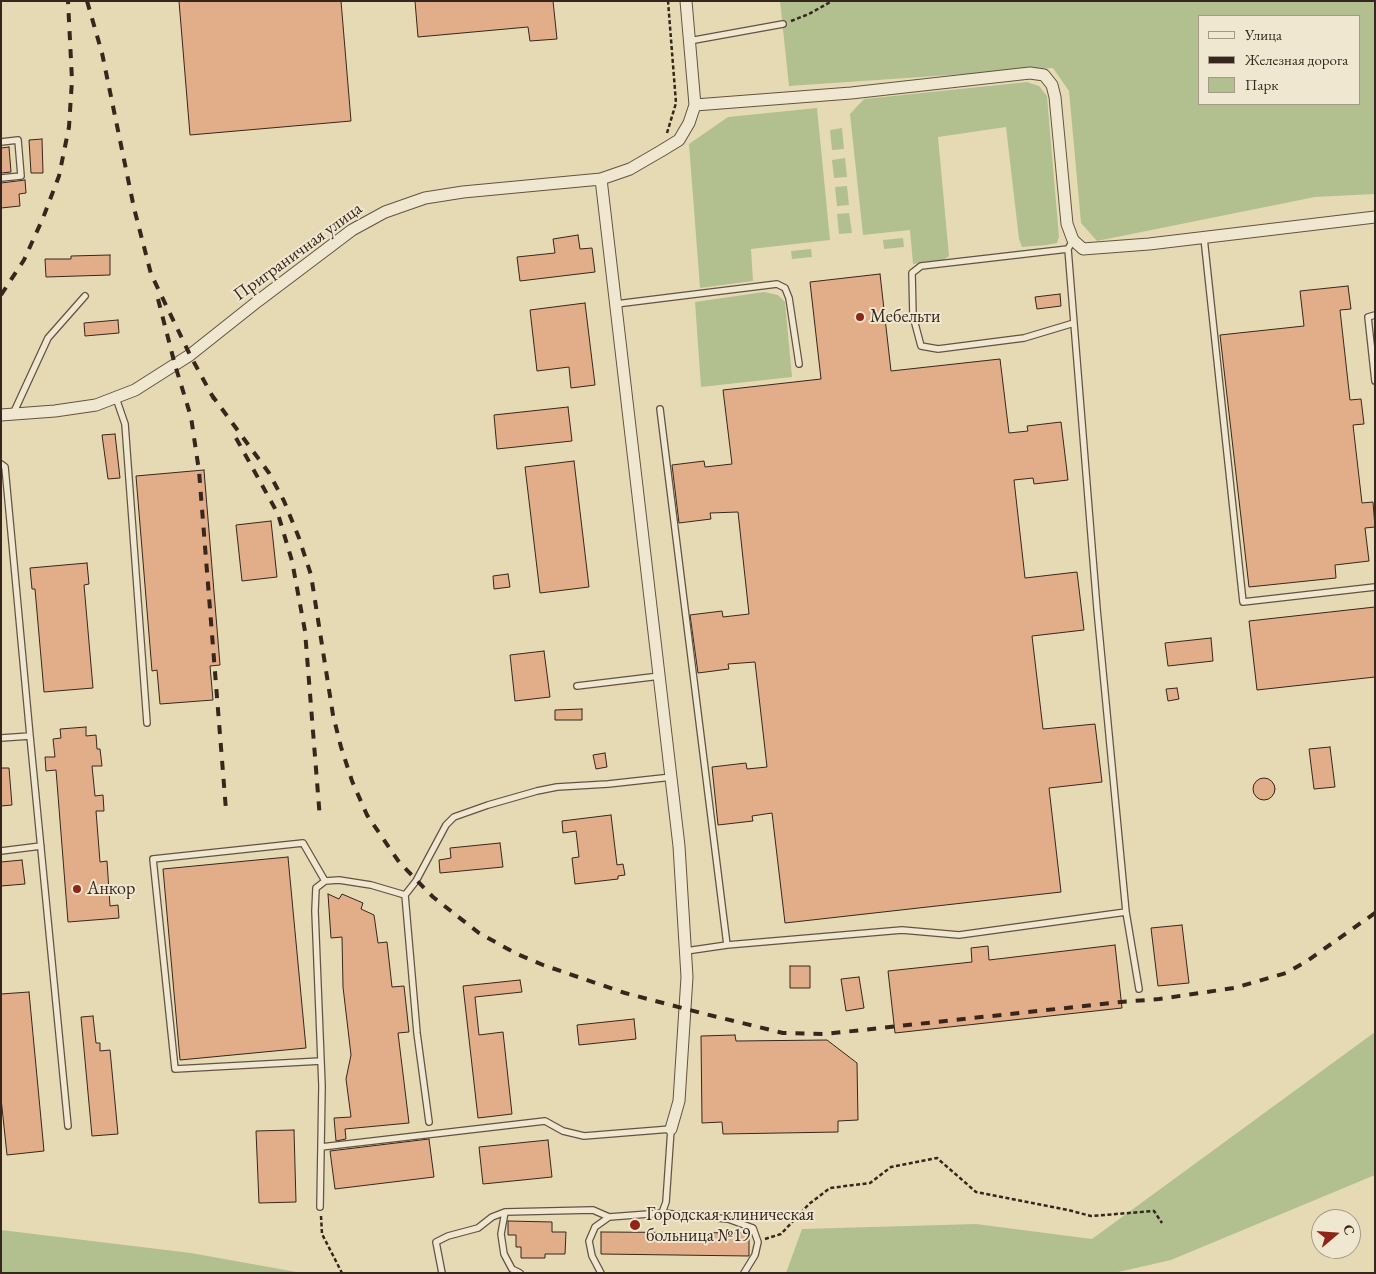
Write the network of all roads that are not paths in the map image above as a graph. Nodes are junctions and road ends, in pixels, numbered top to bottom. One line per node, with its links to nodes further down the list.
1 (686, 1): 3 (street)
2 (783, 24): 3 (lane)
3 (689, 41): 4 (street)
4 (695, 105): 7 (street, Приграничная улица); 10 (street)
5 (1, 142): 6 (lane)
6 (1, 178)
7 (601, 179): 12 (street); 17 (street, Приграничная улица)
8 (1375, 216): 9 (street)
9 (1204, 238): 10 (street); 22 (lane)
10 (1071, 244): 14 (lane); 14 (lane)
11 (85, 296): 19 (lane)
12 (616, 304): 15 (lane); 23 (street)
13 (1375, 315): 16 (lane)
14 (1074, 323): 33 (lane)
15 (798, 364)
16 (1375, 381)
17 (116, 398): 19 (street, Приграничная улица); 25 (lane)
18 (660, 409): 34 (lane)
19 (13, 414): 20 (street, Приграничная улица)
20 (1, 416)
21 (1, 464): 26 (lane)
22 (1375, 587)
23 (660, 676): 24 (lane); 28 (street)
24 (577, 686)
25 (147, 723)
26 (30, 736): 27 (lane); 29 (lane)
27 (1, 738)
28 (672, 777): 32 (lane); 35 (street)
29 (41, 846): 30 (lane); 39 (lane)
30 (1, 851)
31 (325, 881): 32 (lane); 37 (lane); 37 (lane)
32 (405, 895): 38 (lane)
33 (1126, 912): 34 (lane); 36 (lane)
34 (726, 945): 35 (lane)
35 (686, 951): 40 (street)
36 (1139, 989)
37 (321, 1061): 41 (lane)
38 (429, 1122)
39 (68, 1126)
40 (671, 1129): 41 (lane); 44 (lane)
41 (321, 1147): 42 (lane)
42 (320, 1207)
43 (505, 1212): 45 (lane); 46 (lane); 47 (lane)
44 (662, 1213): 45 (lane); 49 (lane)
45 (609, 1217): 48 (lane)
46 (442, 1273)
47 (520, 1273)
48 (601, 1273)
49 (744, 1273)

